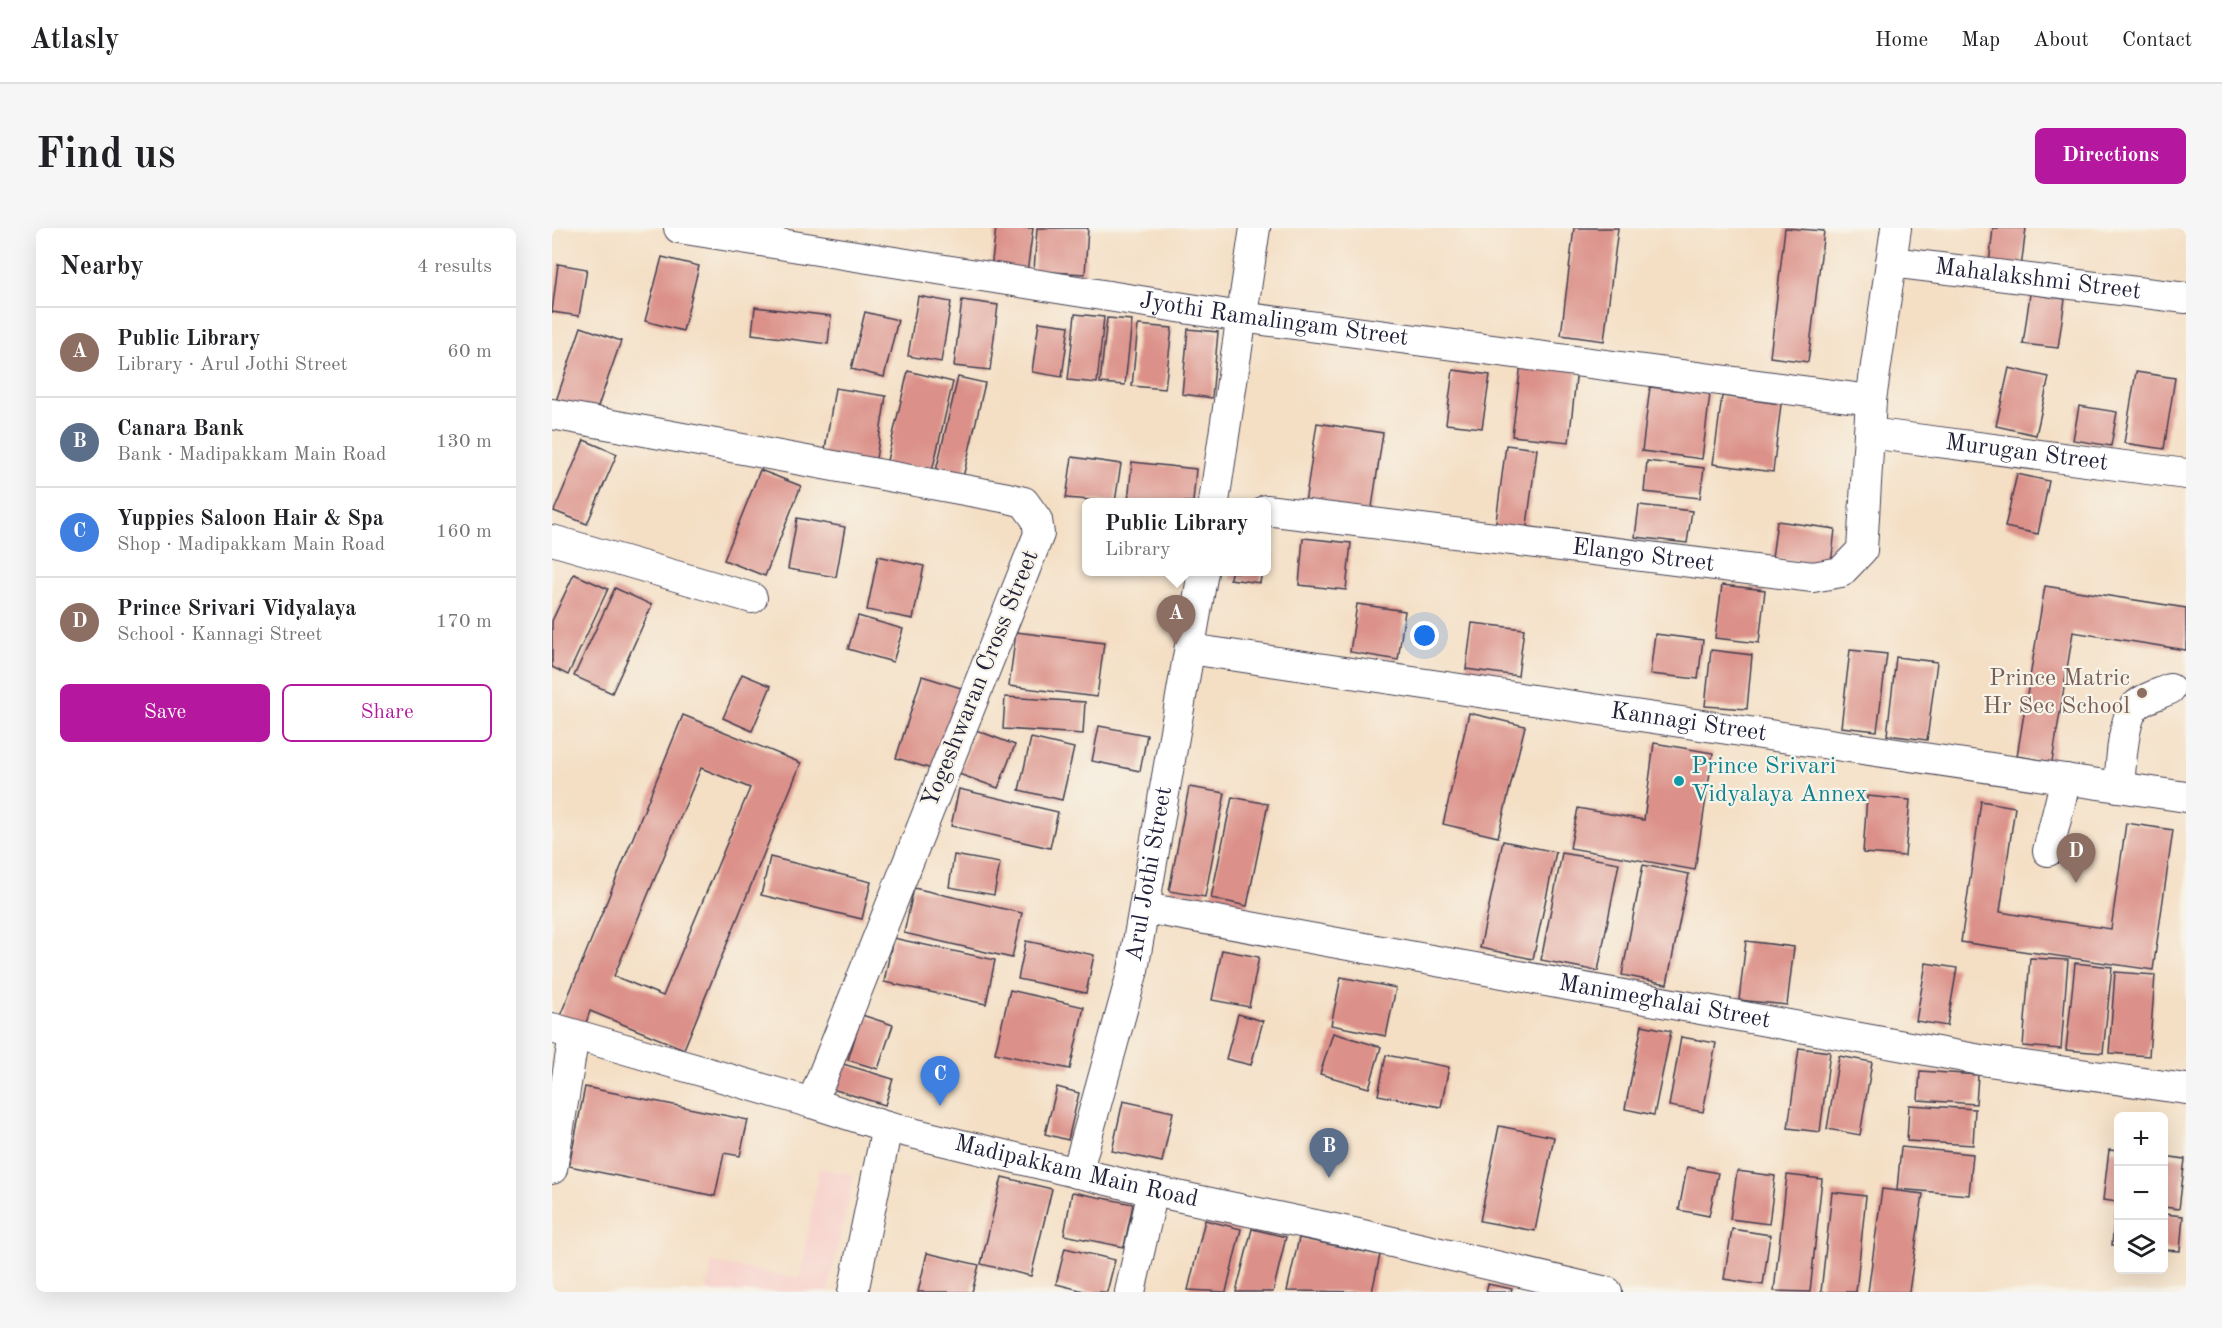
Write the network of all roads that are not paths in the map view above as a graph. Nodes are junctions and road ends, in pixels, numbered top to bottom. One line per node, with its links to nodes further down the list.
1 (679, 228): 4 (street, Jyothi Ramalingam Street)
2 (1255, 228): 7 (street)
3 (1896, 228): 5 (street, Elango Street)
4 (728, 232): 7 (street, Jyothi Ramalingam Street)
5 (1891, 262): 6 (street, Mahalakshmi Street); 8 (street, Elango Street)
6 (2186, 298)
7 (1241, 317): 8 (street, Jyothi Ramalingam Street); 12 (street)
8 (1871, 400): 10 (street, Elango Street)
9 (552, 414): 26 (street, Yogeshwaran Cross Street)
10 (1869, 433): 11 (street, Murugan Street); 13 (street, Elango Street)
11 (2186, 474)
12 (1215, 498)
13 (1271, 511)
14 (552, 540): 16 (street)
15 (1202, 576): 17 (street, Arul Jothi Street)
16 (752, 598)
17 (1190, 649): 19 (street, Kannagi Street); 23 (street, Arul Jothi Street)
18 (2170, 689): 20 (street)
19 (2066, 779): 20 (street, Kannagi Street); 22 (street)
20 (2119, 787): 21 (street, Kannagi Street)
21 (2186, 797)
22 (2048, 851)
23 (1144, 908): 25 (street, Manimeghalai Street); 29 (street, Arul Jothi Street)
24 (563, 1031): 26 (street, Madipakkam Main Road); 28 (street)
25 (2186, 1089)
26 (812, 1103): 27 (street, Madipakkam Main Road)
27 (887, 1127): 29 (street, Madipakkam Main Road); 32 (street)
28 (552, 1169)
29 (1077, 1173): 30 (street, Madipakkam Main Road)
30 (1153, 1191): 31 (street, Madipakkam Main Road); 33 (street)
31 (1527, 1283): 34 (street, Madipakkam Main Road)
32 (853, 1292)
33 (1130, 1292)
34 (1607, 1292)

